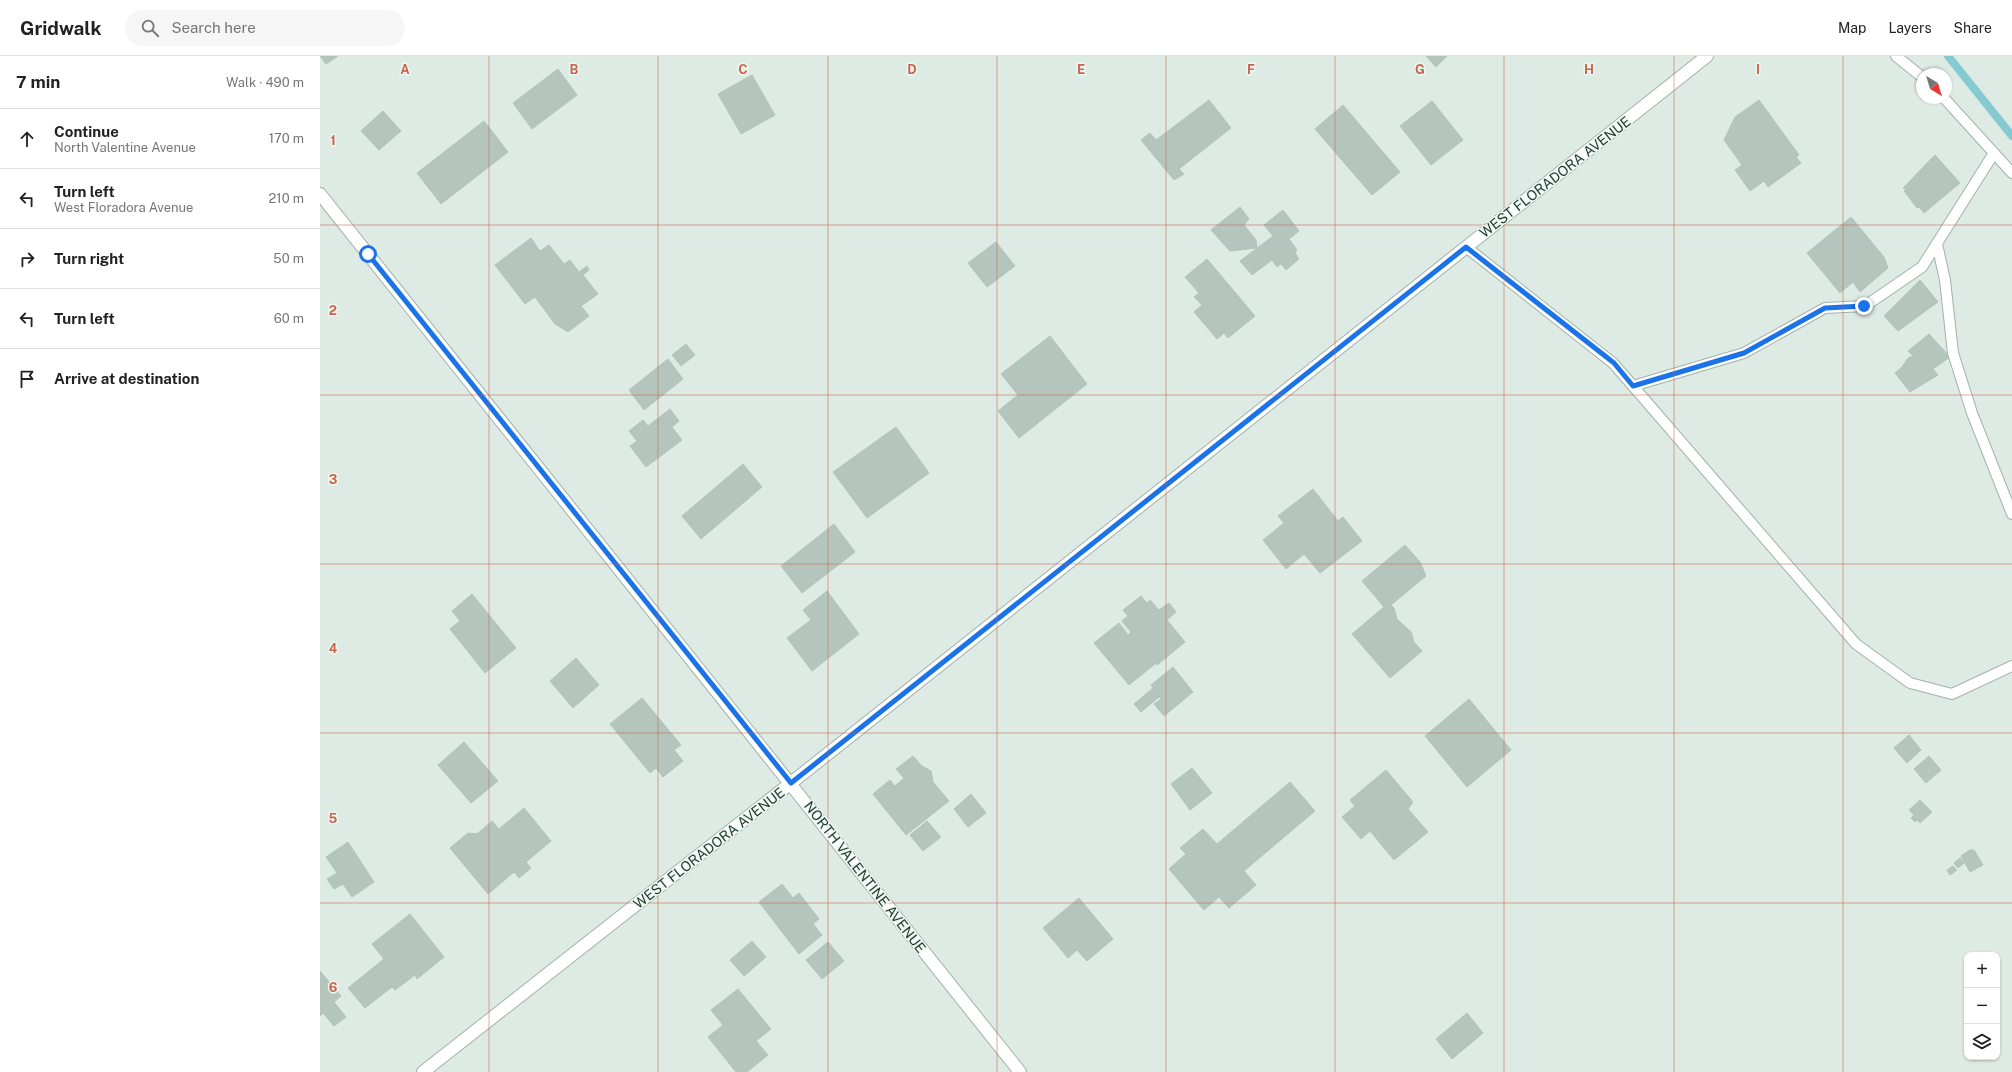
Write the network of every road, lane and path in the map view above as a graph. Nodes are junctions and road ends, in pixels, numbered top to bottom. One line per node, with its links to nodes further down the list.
1 (1707, 56): 9 (street, WEST FLORADORA AVENUE)
2 (1896, 56): 3 (lane)
3 (1916, 72)
4 (1949, 104): 5 (lane)
5 (1994, 153): 6 (lane); 8 (lane)
6 (2012, 173)
7 (320, 194): 13 (street, NORTH VALENTINE AVENUE)
8 (1937, 244): 10 (lane); 11 (lane)
9 (1466, 247): 10 (lane); 13 (street, WEST FLORADORA AVENUE)
10 (1633, 386): 12 (lane)
11 (2012, 514)
12 (2012, 666)
13 (791, 783): 14 (street, WEST FLORADORA AVENUE); 15 (street, NORTH VALENTINE AVENUE)
14 (424, 1072)
15 (1020, 1072)

